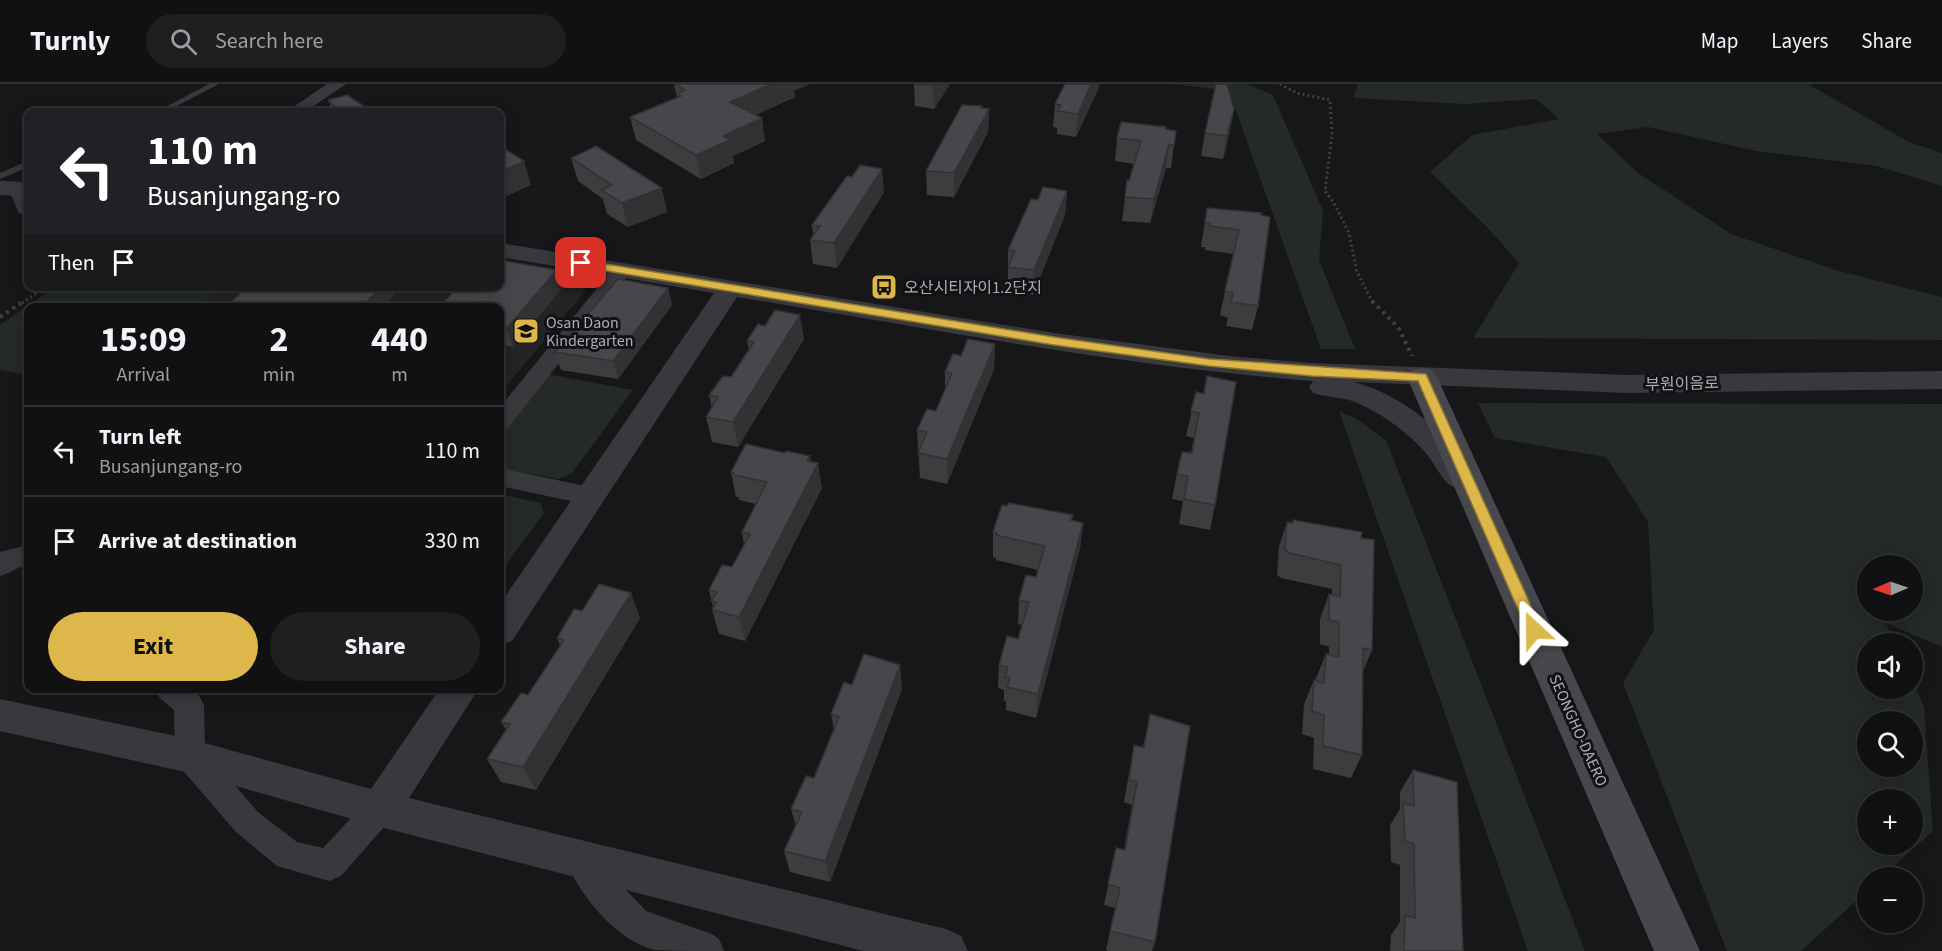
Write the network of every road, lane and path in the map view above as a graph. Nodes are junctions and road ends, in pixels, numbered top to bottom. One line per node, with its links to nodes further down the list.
1 (215, 84): 4 (lane)
2 (338, 84): 5 (street)
3 (1281, 84): 15 (path)
4 (168, 108)
5 (300, 108)
6 (24, 169): 7 (lane)
7 (11, 185): 8 (street)
8 (24, 206)
9 (504, 251): 10 (street)
10 (622, 270): 11 (street); 17 (street)
11 (730, 288): 14 (street); 19 (street)
12 (39, 291): 13 (path)
13 (0, 317)
14 (1152, 355): 15 (street, 부원이음로); 20 (street)
15 (1422, 377): 16 (street, 부원이음로); 20 (main road, SEONGHO-DAERO)
16 (1942, 380)
17 (504, 417)
18 (504, 478): 19 (street)
19 (590, 496): 23 (street)
20 (1477, 501): 32 (main road, SEONGHO-DAERO)
21 (24, 556): 22 (street)
22 (0, 566)
23 (504, 625)
24 (176, 693): 27 (street)
25 (458, 693): 28 (street)
26 (0, 715): 27 (street)
27 (190, 756): 28 (street); 28 (street)
28 (380, 809): 29 (street)
29 (579, 857): 30 (street); 31 (street)
30 (707, 951)
31 (946, 951)
32 (1677, 951)

